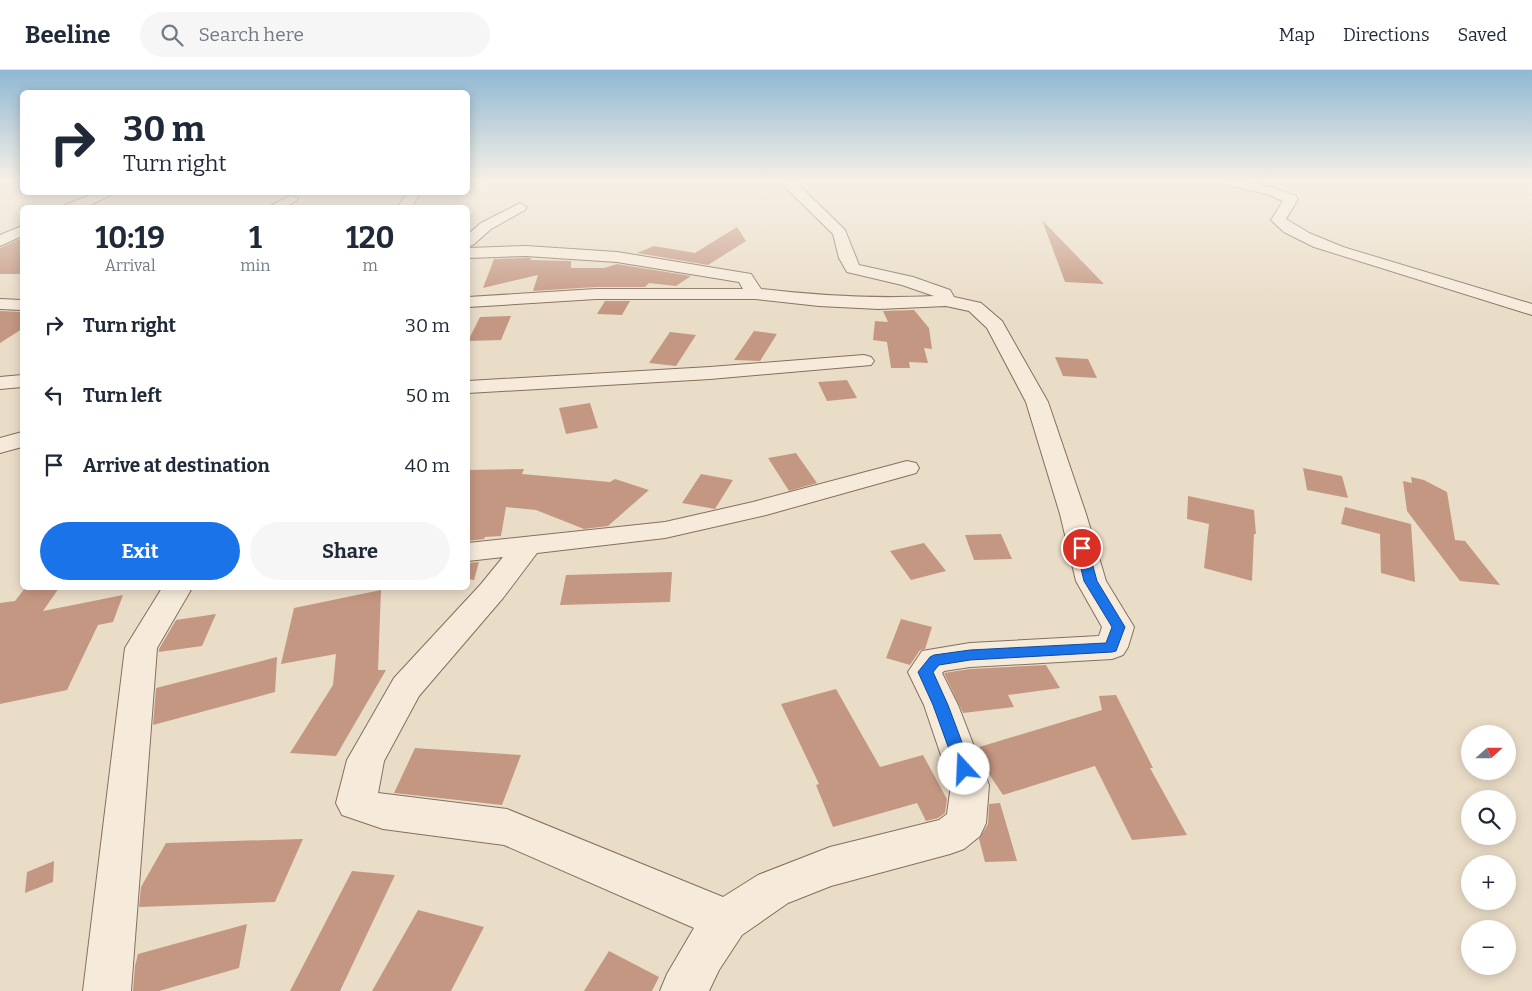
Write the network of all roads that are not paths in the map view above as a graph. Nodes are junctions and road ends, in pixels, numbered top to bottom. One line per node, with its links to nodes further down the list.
1 (490, 224): 5 (street)
2 (831, 224): 11 (street)
3 (1282, 224): 15 (street)
4 (20, 231): 6 (street)
5 (470, 240)
6 (0, 241)
7 (20, 244): 8 (street)
8 (0, 245)
9 (470, 253): 10 (street)
10 (755, 294): 11 (street); 12 (street)
11 (946, 301): 26 (street)
12 (470, 302)
13 (0, 304): 14 (street)
14 (20, 305)
15 (1532, 310)
16 (864, 361): 19 (street)
17 (20, 381): 18 (street)
18 (0, 383)
19 (470, 387)
20 (20, 440): 21 (street)
21 (0, 446)
22 (907, 468): 23 (street)
23 (528, 544): 24 (street); 26 (street)
24 (470, 552)
25 (176, 590): 27 (street)
26 (726, 920): 28 (street)
27 (107, 991)
28 (684, 991)

